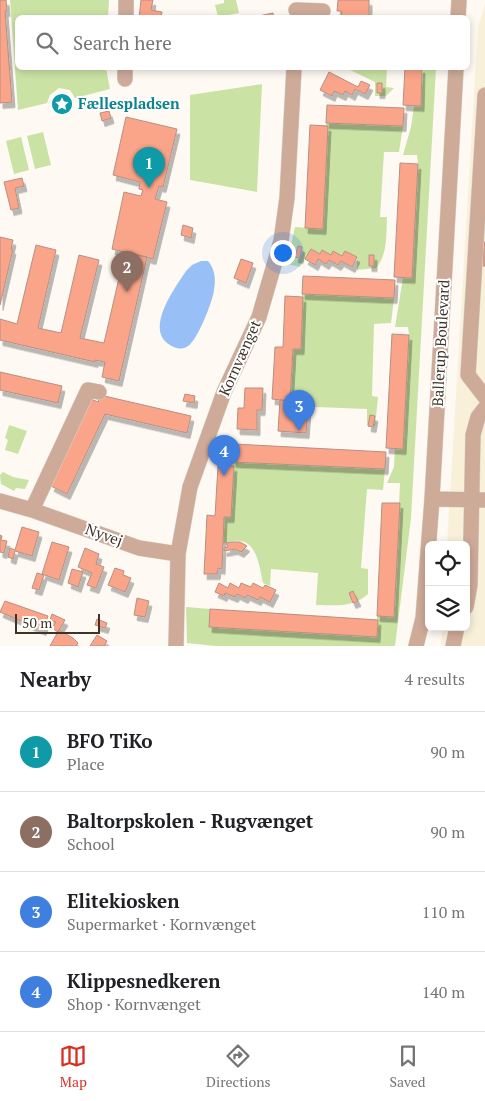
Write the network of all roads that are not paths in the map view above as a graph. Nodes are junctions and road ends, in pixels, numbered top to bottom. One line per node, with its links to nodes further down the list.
1 (126, 0): 5 (street)
2 (459, 0): 6 (street)
3 (296, 9): 4 (street)
4 (322, 11)
5 (126, 15)
6 (458, 15)
7 (294, 70): 17 (street, Kornvænget)
8 (456, 70): 13 (street, Ballerup Boulevard)
9 (485, 95): 11 (street)
10 (99, 392): 16 (street)
11 (485, 397)
12 (485, 408): 14 (street)
13 (432, 499): 14 (street); 19 (street, Ballerup Boulevard)
14 (478, 500): 18 (street)
15 (0, 501): 16 (street, Nyvej)
16 (32, 510): 17 (street, Nyvej)
17 (178, 554): 21 (street, Kornvænget)
18 (470, 586)
19 (423, 618): 22 (street, Ballerup Boulevard); 23 (street, Ballerup Boulevard)
20 (456, 631): 24 (street)
21 (176, 646)
22 (416, 646)
23 (425, 646)
24 (453, 646)

